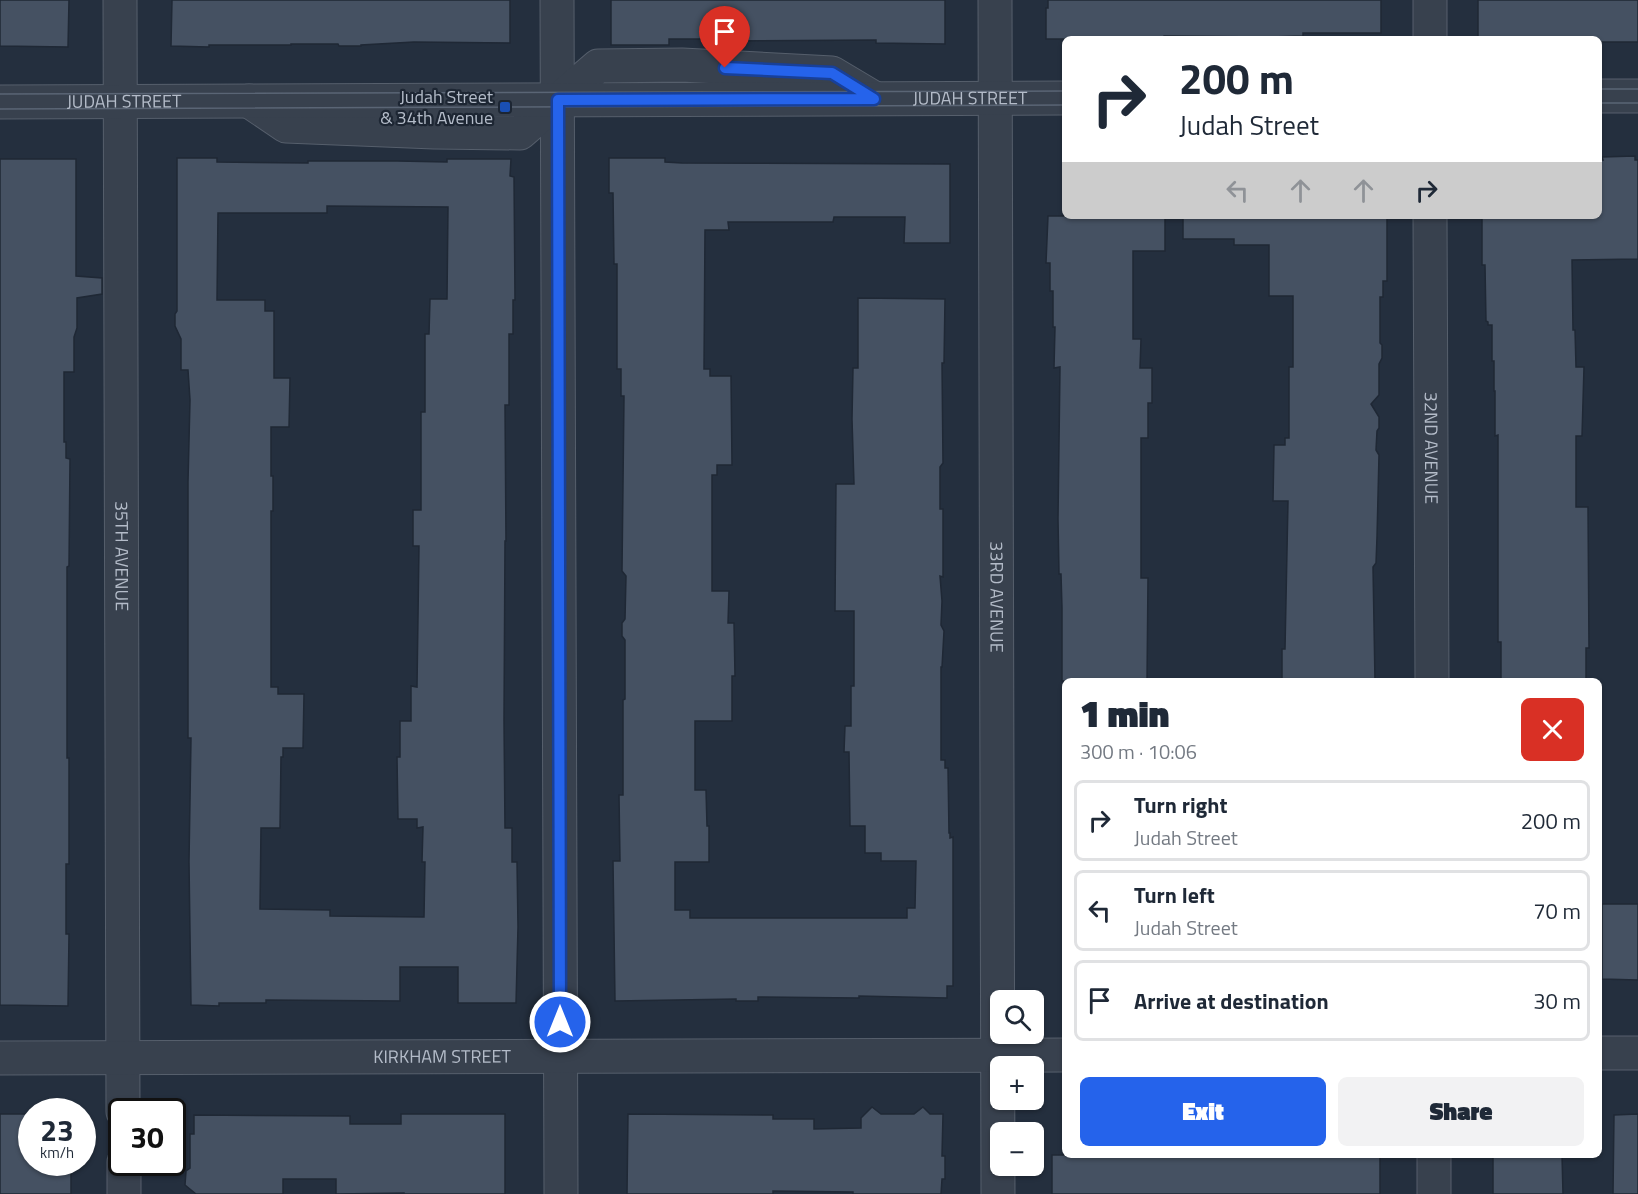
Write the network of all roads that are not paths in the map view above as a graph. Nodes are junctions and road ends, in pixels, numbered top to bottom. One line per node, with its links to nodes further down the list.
1 (120, 0): 11 (street, 35TH AVENUE)
2 (558, 0): 10 (street)
3 (995, 0): 8 (street, 33RD AVENUE)
4 (1430, 0): 5 (street)
5 (1430, 36)
6 (1602, 96): 7 (street)
7 (1638, 96)
8 (996, 98): 9 (street, JUDAH STREET); 10 (street, JUDAH STREET); 17 (street, 33RD AVENUE)
9 (1062, 98)
10 (558, 100): 11 (street, JUDAH STREET); 19 (street)
11 (120, 101): 12 (street, JUDAH STREET); 21 (street, 35TH AVENUE)
12 (0, 102)
13 (1431, 219): 14 (street, 32ND AVENUE)
14 (1432, 678)
15 (1602, 1053): 16 (street)
16 (1638, 1053)
17 (998, 1055): 18 (street, KIRKHAM STREET); 19 (street, KIRKHAM STREET); 27 (street, 33RD AVENUE)
18 (1062, 1055)
19 (560, 1057): 21 (street, KIRKHAM STREET); 26 (street)
20 (0, 1058): 21 (street, KIRKHAM STREET)
21 (123, 1058): 22 (street, 35TH AVENUE)
22 (123, 1098)
23 (1434, 1158): 28 (street)
24 (124, 1176): 25 (street)
25 (124, 1194)
26 (561, 1194)
27 (998, 1194)
28 (1434, 1194)

